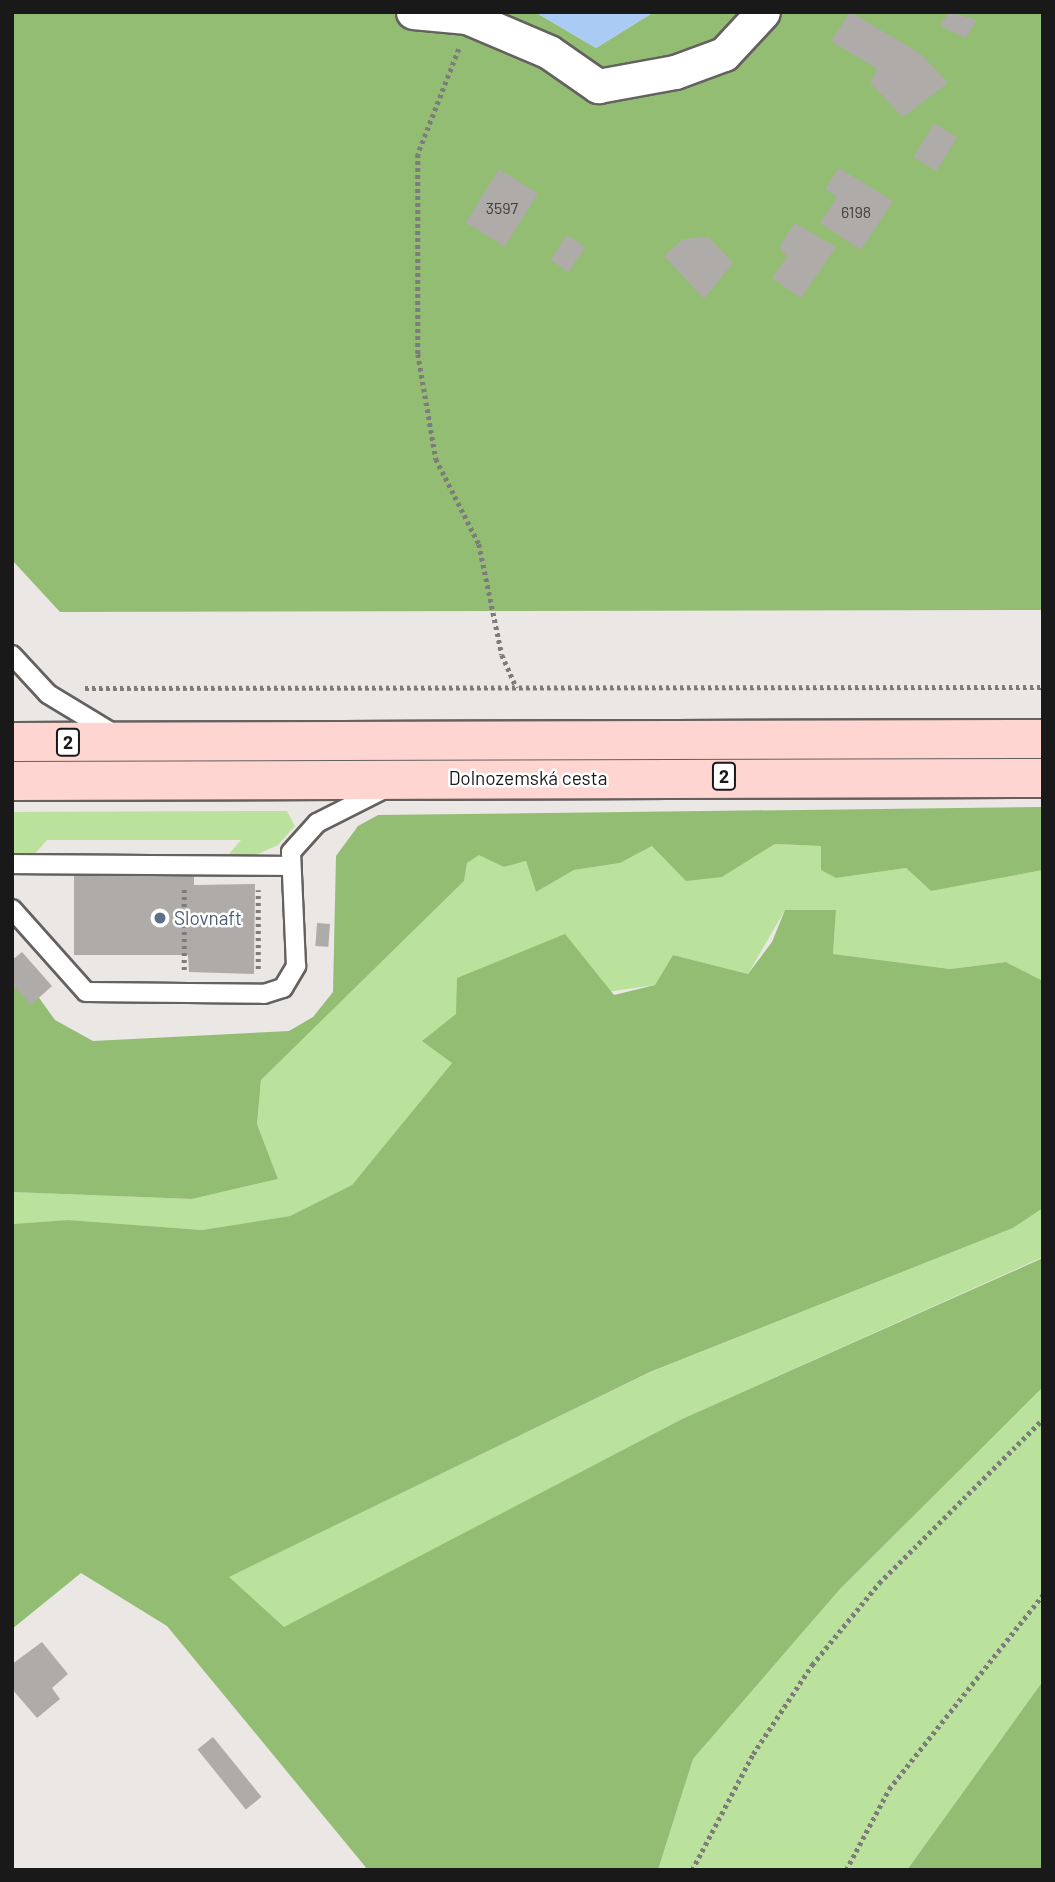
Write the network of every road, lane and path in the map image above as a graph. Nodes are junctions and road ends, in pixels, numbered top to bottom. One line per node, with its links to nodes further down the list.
1 (413, 12): 3 (street)
2 (763, 12): 3 (street)
3 (467, 17): 6 (path)
4 (12, 654): 7 (lane)
5 (1043, 687): 6 (path)
6 (517, 688): 7 (path)
7 (48, 694): 10 (lane)
8 (1043, 739): 10 (main road, Dolnozemská cesta / 2)
9 (12, 742): 10 (main road, Dolnozemská cesta / 2)
10 (124, 742)
11 (1043, 778): 12 (main road, Dolnozemská cesta / 2)
12 (406, 779): 13 (main road, Dolnozemská cesta / 2); 16 (lane)
13 (12, 781)
14 (12, 864): 15 (lane)
15 (184, 866): 16 (lane); 19 (path)
16 (289, 866): 20 (lane)
17 (258, 882): 20 (path)
18 (12, 909): 19 (lane)
19 (184, 993): 20 (lane)
20 (257, 993)
21 (1043, 1419): 23 (path)
22 (1043, 1595): 24 (path)
23 (692, 1870)
24 (846, 1870)

